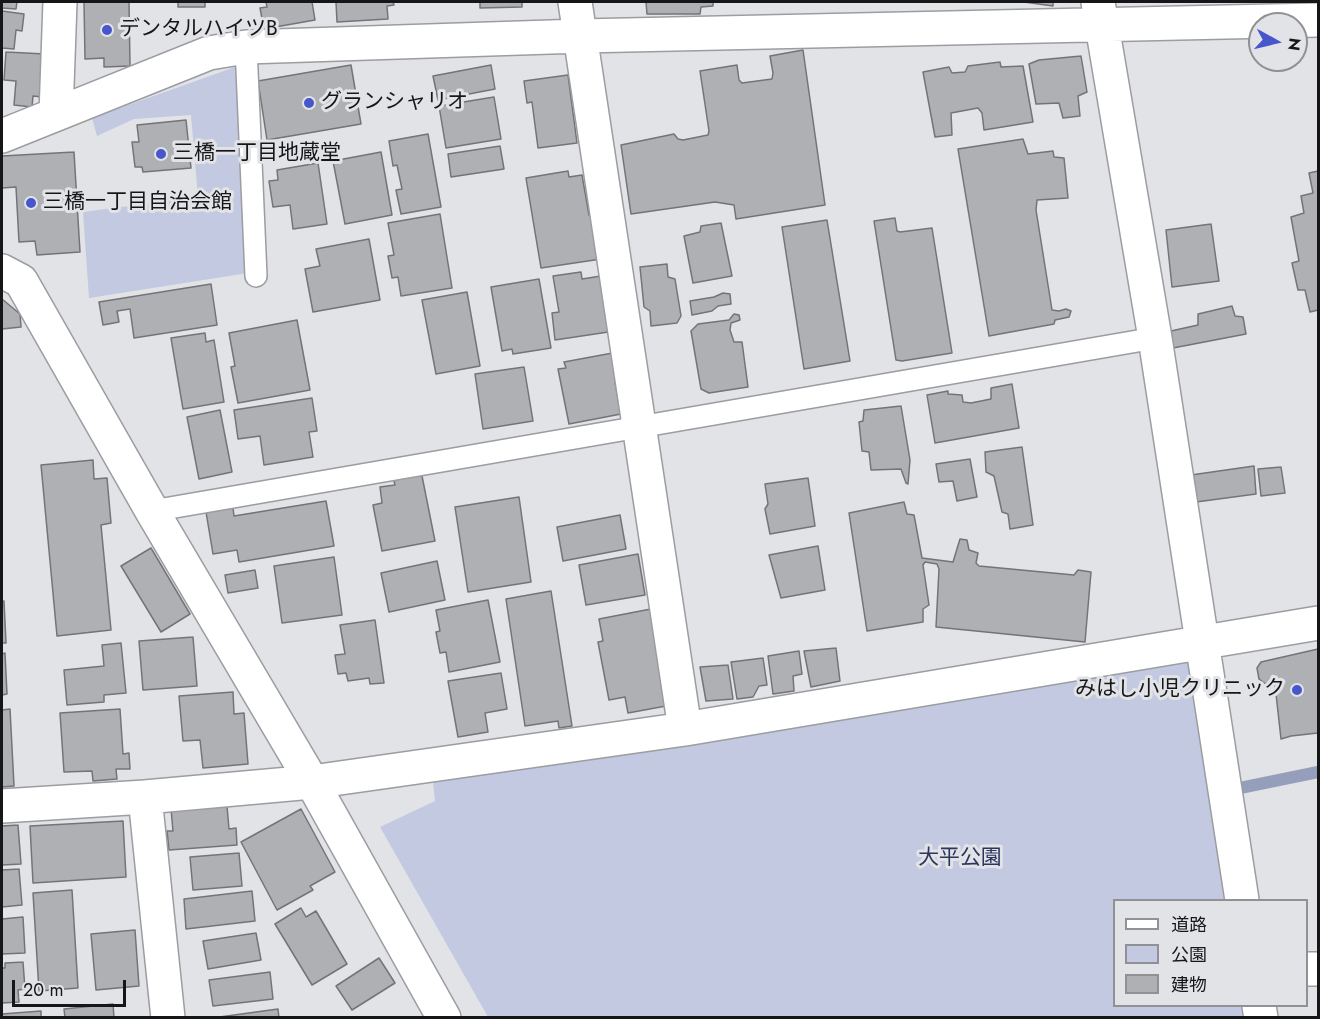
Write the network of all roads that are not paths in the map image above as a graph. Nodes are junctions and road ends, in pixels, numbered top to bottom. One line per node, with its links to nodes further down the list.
1 (60, 2): 7 (street)
2 (575, 2): 5 (street)
3 (1100, 14): 4 (street); 5 (street); 11 (street)
4 (1318, 20)
5 (581, 36): 6 (street); 12 (street)
6 (246, 48): 7 (street); 10 (lane)
7 (56, 114): 8 (street)
8 (2, 136)
9 (2, 271): 13 (street)
10 (256, 276)
11 (1155, 338): 12 (lane); 15 (street)
12 (640, 427): 13 (lane); 16 (street)
13 (152, 511): 17 (street)
14 (1318, 623): 15 (street)
15 (1202, 644): 16 (street); 20 (street)
16 (685, 729): 17 (street)
17 (312, 782): 18 (street); 22 (street)
18 (145, 797): 19 (street); 21 (street)
19 (2, 806)
20 (1242, 899)
21 (168, 1017)
22 (444, 1017)

